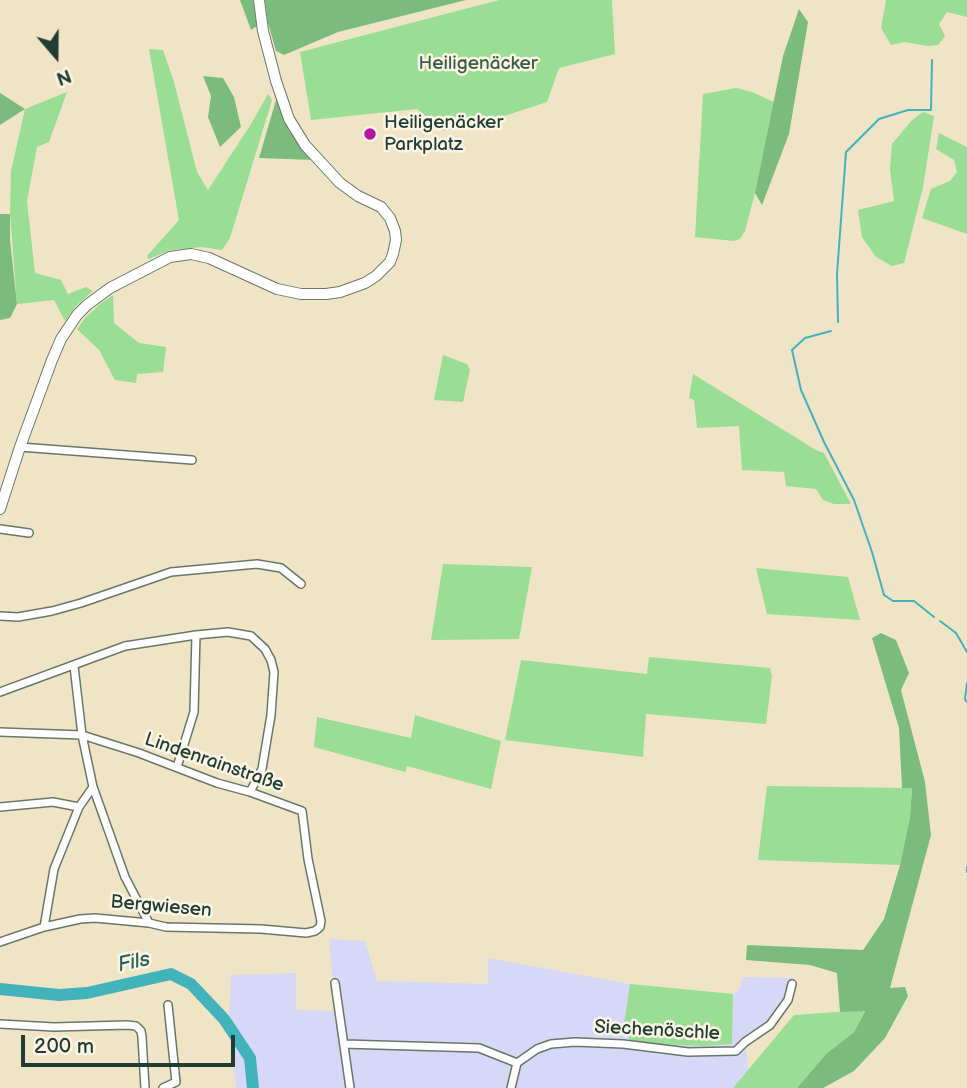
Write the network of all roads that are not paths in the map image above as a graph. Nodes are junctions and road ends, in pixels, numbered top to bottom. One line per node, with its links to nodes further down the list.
1 (259, 0): 2 (street)
2 (20, 447): 3 (street); 4 (street)
3 (192, 460)
4 (0, 509)
5 (0, 529): 6 (street)
6 (29, 533)
7 (301, 584): 8 (street)
8 (0, 616)
9 (196, 635): 10 (street); 14 (street); 16 (street)
10 (74, 666): 11 (street); 13 (street)
11 (0, 692)
12 (0, 732): 13 (street, Lindenrainstraße)
13 (82, 735): 14 (street, Lindenrainstraße); 15 (street)
14 (177, 767): 16 (street, Lindenrainstraße)
15 (93, 787): 18 (street); 19 (street)
16 (250, 792): 21 (street, Lindenrainstraße)
17 (0, 807): 18 (street)
18 (79, 807): 20 (street)
19 (149, 923): 20 (street, Bergwiesen); 21 (street, Bergwiesen)
20 (44, 927): 22 (street, Bergwiesen)
21 (320, 927)
22 (0, 942)
23 (335, 983): 27 (street)
24 (792, 984): 28 (street, Siechenöschle)
25 (168, 1005): 30 (street)
26 (0, 1024): 29 (street)
27 (344, 1044): 28 (street); 31 (street)
28 (517, 1063): 32 (street)
29 (145, 1088)
30 (163, 1088)
31 (350, 1088)
32 (512, 1088)

